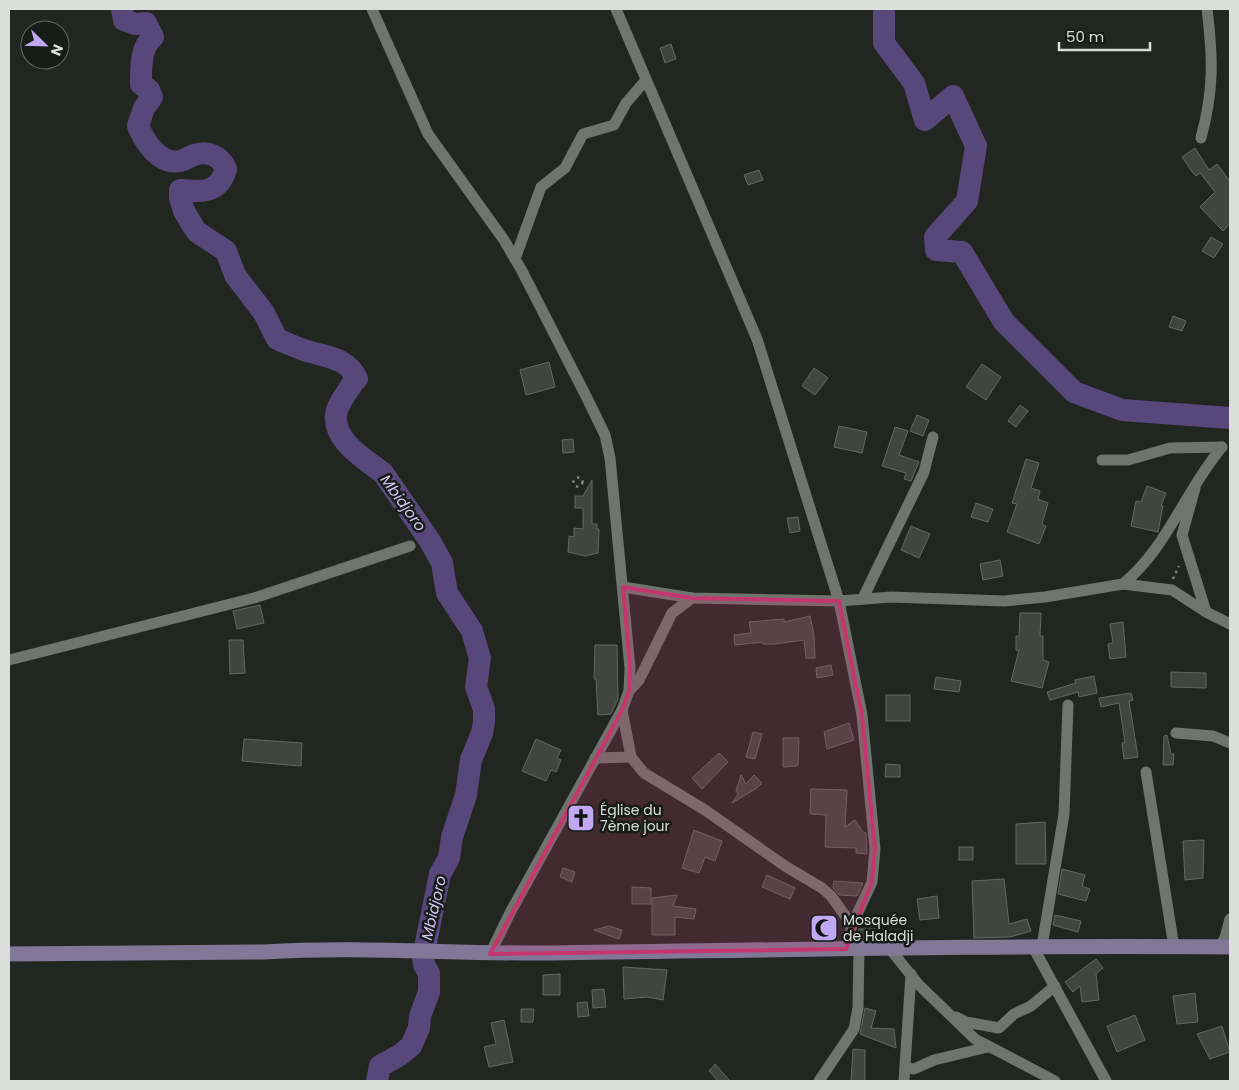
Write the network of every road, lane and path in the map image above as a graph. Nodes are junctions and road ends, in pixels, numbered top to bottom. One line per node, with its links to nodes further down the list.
1 (372, 9): 6 (street)
2 (616, 9): 4 (street)
3 (1207, 9): 5 (street)
4 (646, 80): 6 (street); 17 (street)
5 (1201, 138)
6 (515, 259): 13 (street)
7 (933, 437): 16 (street)
8 (1102, 460): 9 (street)
9 (1196, 482): 11 (street); 12 (street)
10 (410, 546): 20 (street)
11 (1186, 546): 14 (path); 18 (street)
12 (1123, 584): 14 (street); 16 (street)
13 (623, 587): 15 (street); 21 (street)
14 (1172, 590): 18 (street)
15 (692, 598): 17 (street); 21 (street)
16 (863, 598): 17 (street)
17 (839, 601): 30 (street)
18 (1206, 612): 19 (street)
19 (1230, 624)
20 (9, 660)
21 (629, 691): 23 (street)
22 (1068, 705): 31 (street)
23 (622, 710): 26 (street); 27 (street)
24 (1176, 733): 25 (street)
25 (1230, 743)
26 (631, 757): 27 (street); 30 (street)
27 (596, 758): 37 (street)
28 (1146, 772): 32 (street)
29 (1230, 919): 33 (street)
30 (852, 925): 34 (street)
31 (1038, 946): 32 (street); 35 (street); 39 (street)
32 (1174, 947): 33 (street)
33 (1224, 947)
34 (853, 949): 35 (street); 37 (street); 43 (street)
35 (890, 949): 38 (street)
36 (9, 954): 37 (street)
37 (490, 954)
38 (911, 974): 40 (street); 42 (street)
39 (1055, 986): 40 (street); 46 (street)
40 (945, 1012): 41 (street)
41 (988, 1047): 42 (street); 45 (street)
42 (905, 1068): 44 (street)
43 (819, 1081)
44 (904, 1081)
45 (1055, 1081)
46 (1106, 1081)

